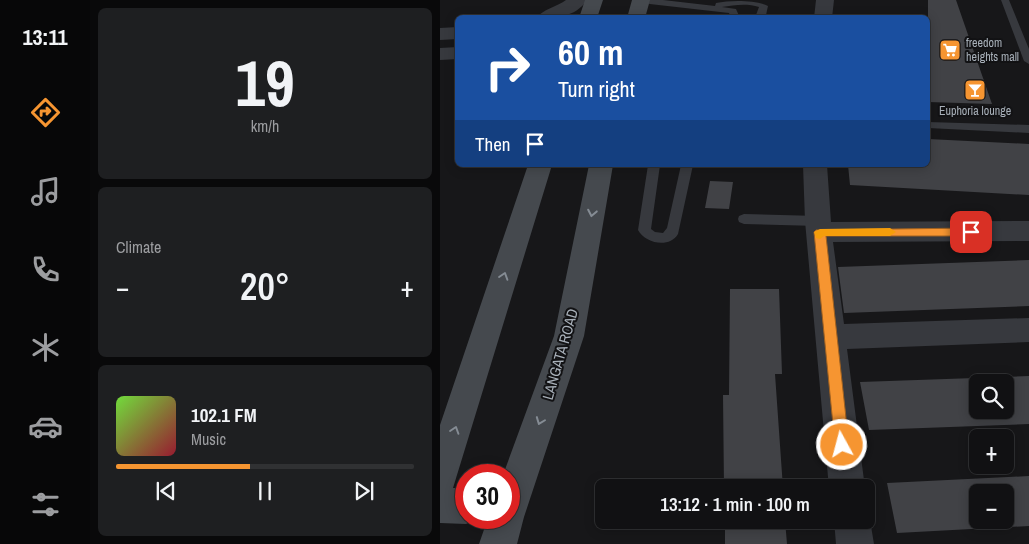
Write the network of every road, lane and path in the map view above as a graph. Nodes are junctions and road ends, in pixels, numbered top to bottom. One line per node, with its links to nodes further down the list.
1 (578, 0): 7 (street)
2 (594, 0): 8 (main road)
3 (641, 0): 6 (lane); 9 (main road)
4 (825, 0): 12 (street)
5 (1005, 0): 17 (lane)
6 (710, 4): 10 (lane); 11 (lane)
7 (552, 15)
8 (589, 15)
9 (637, 15)
10 (734, 15)
11 (762, 15)
12 (823, 15)
13 (455, 33): 14 (street)
14 (440, 34)
15 (455, 52): 16 (street)
16 (440, 54)
17 (1029, 61)
18 (930, 125): 19 (lane)
19 (1029, 129)
20 (539, 167): 31 (main road, one-way to 20)
21 (601, 167): 30 (main road, LANGATA ROAD, one-way to 30)
22 (654, 167): 23 (lane)
23 (687, 167)
24 (816, 167): 26 (street)
25 (744, 219): 26 (lane)
26 (819, 227): 27 (street); 29 (street)
27 (1029, 231)
28 (1029, 330): 29 (street)
29 (830, 337): 32 (street)
30 (520, 475)
31 (440, 477)
32 (846, 479)
33 (440, 505): 34 (main road)
34 (455, 507)
35 (502, 529): 37 (main road, LANGATA ROAD)
36 (854, 529): 38 (street)
37 (498, 544)
38 (856, 544)

